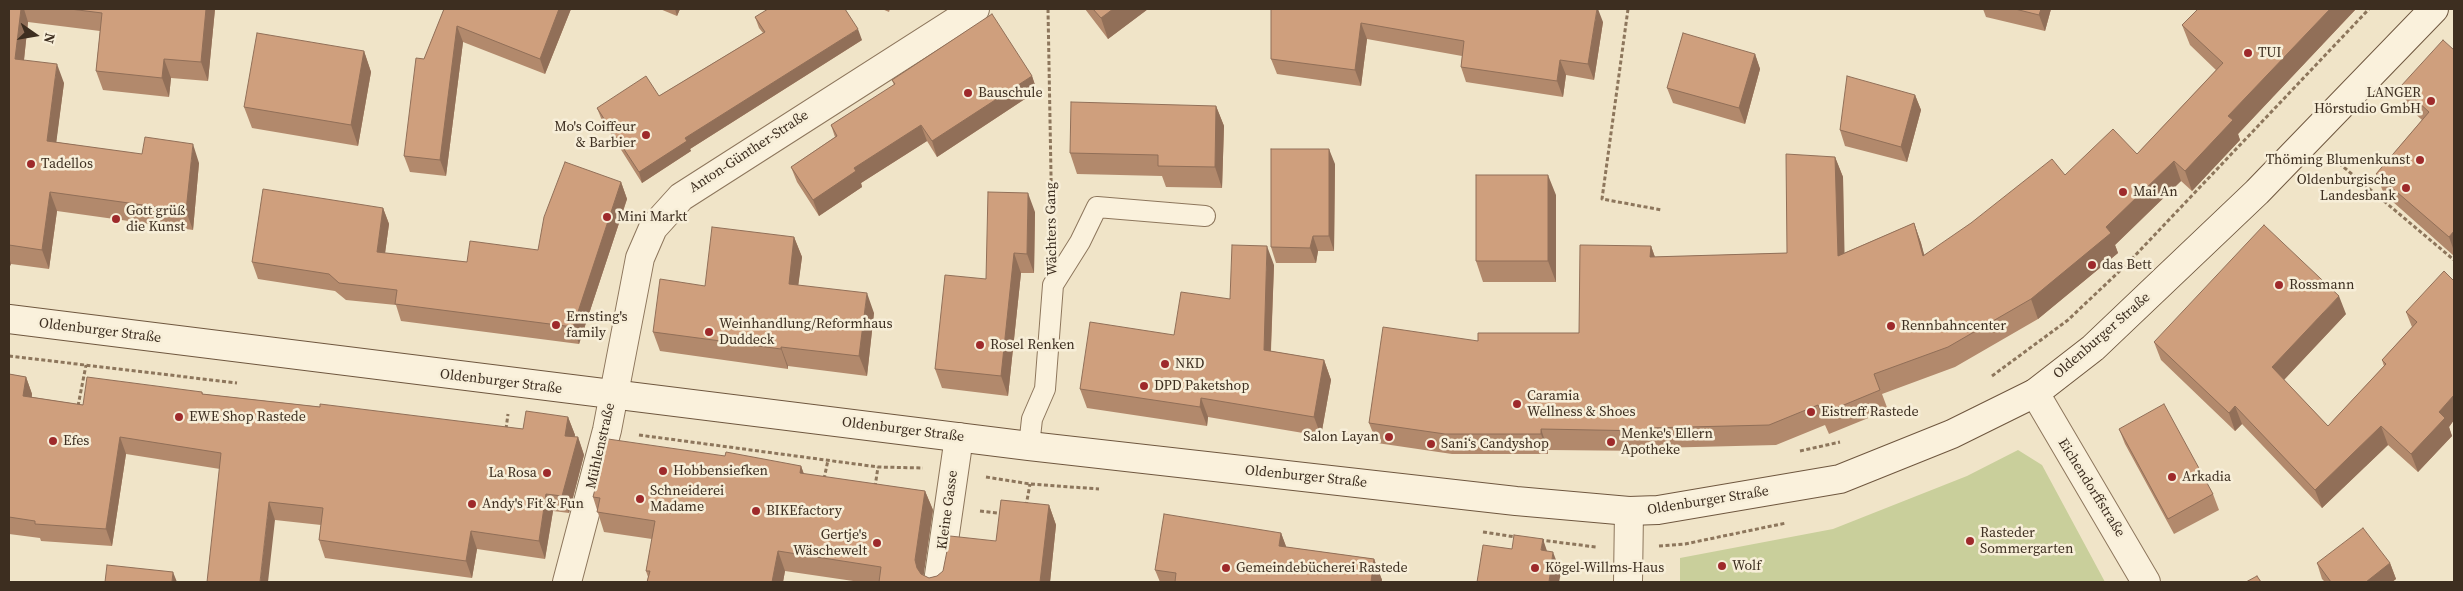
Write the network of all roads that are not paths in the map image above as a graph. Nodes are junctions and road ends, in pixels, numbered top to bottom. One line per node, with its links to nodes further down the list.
1 (974, 9): 6 (street, Anton-Günther-Straße)
2 (2434, 9): 5 (street, Oldenburger Straße)
3 (1206, 216): 8 (lane, Wächters Gang)
4 (9, 319): 6 (street, Oldenburger Straße)
5 (2035, 393): 9 (street, Oldenburger Straße); 13 (street, Eichendorffstraße)
6 (613, 396): 7 (street, Oldenburger Straße); 10 (street, Mühlenstraße)
7 (959, 437): 8 (street, Oldenburger Straße); 11 (street, Kleine Gasse)
8 (1029, 446): 9 (street, Oldenburger Straße)
9 (1629, 510): 12 (street)
10 (567, 582)
11 (938, 582)
12 (1628, 582)
13 (2146, 582)

